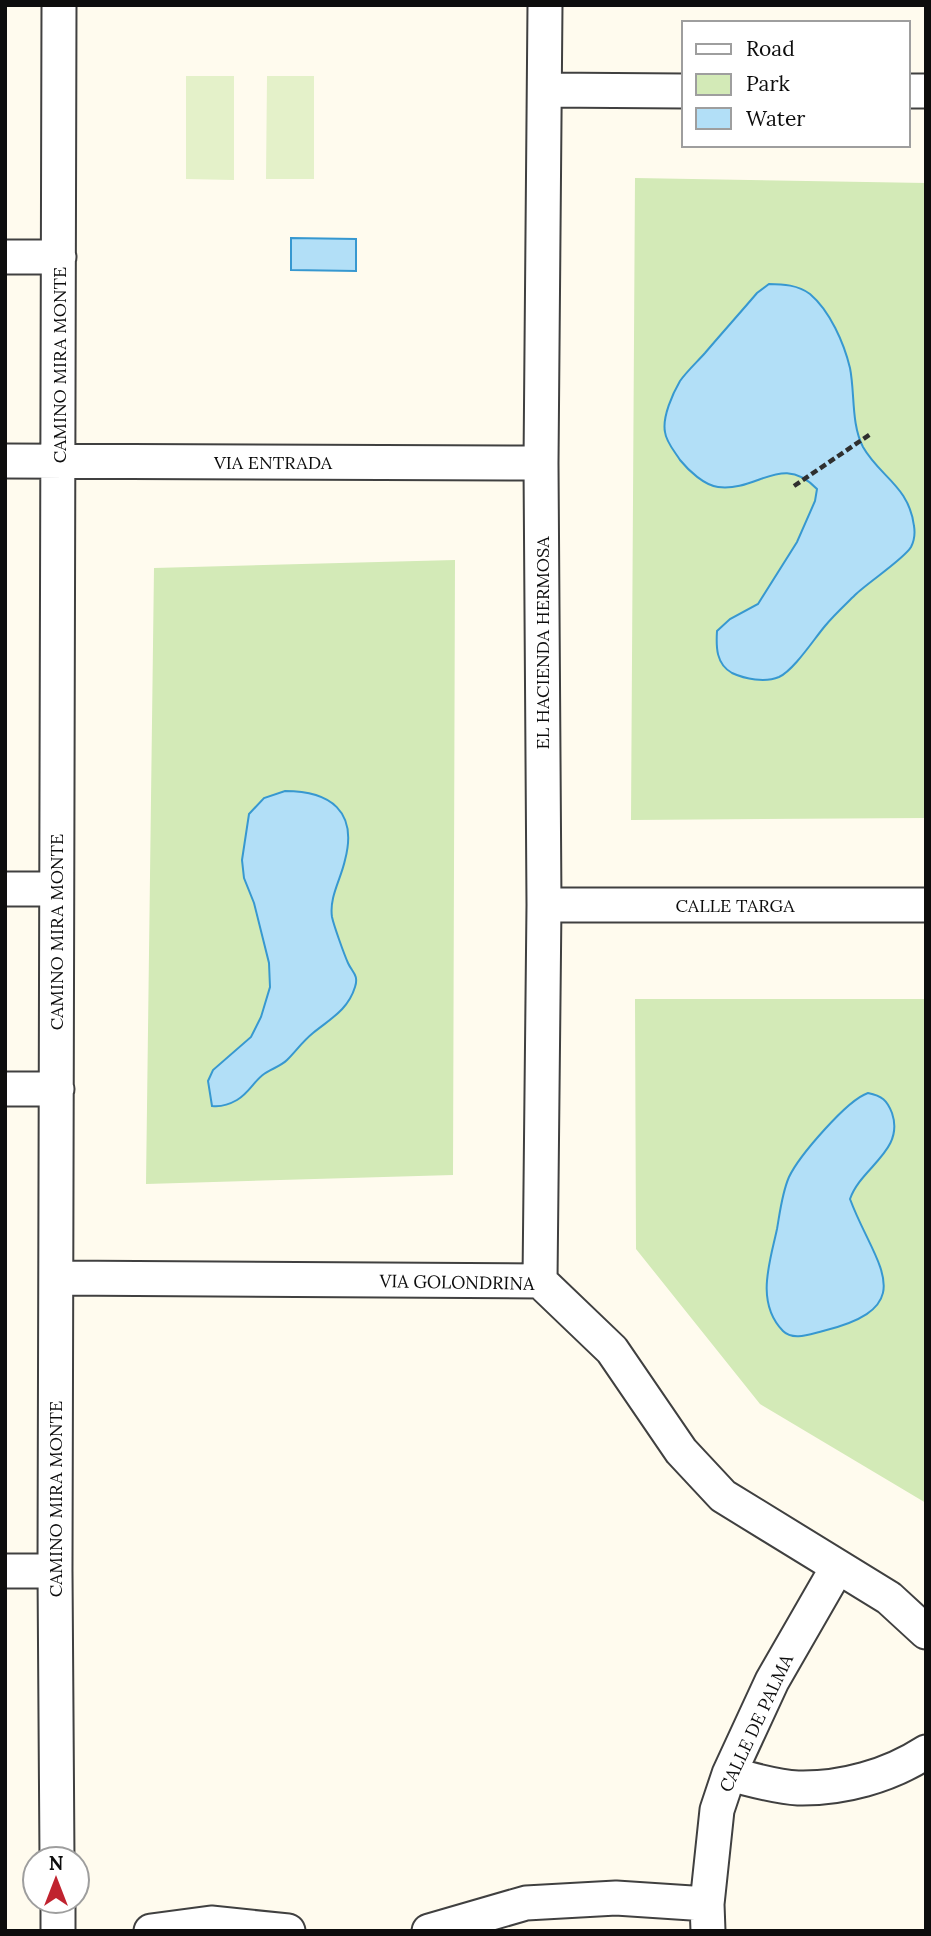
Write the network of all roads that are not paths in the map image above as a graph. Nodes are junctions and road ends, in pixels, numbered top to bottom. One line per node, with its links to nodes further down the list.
1 (59, 5): 6 (street, CAMINO MIRA MONTE)
2 (545, 5): 3 (street, EL HACIENDA HERMOSA)
3 (545, 90): 4 (street); 9 (street, EL HACIENDA HERMOSA)
4 (682, 91)
5 (5, 257): 6 (street)
6 (59, 257): 8 (street, CAMINO MIRA MONTE)
7 (5, 461): 8 (street, VIA ENTRADA)
8 (59, 461): 9 (street, VIA ENTRADA); 11 (street, CAMINO MIRA MONTE)
9 (541, 463): 12 (street, EL HACIENDA HERMOSA)
10 (5, 889): 11 (street)
11 (56, 889): 15 (street, CAMINO MIRA MONTE)
12 (544, 905): 13 (street, CALLE TARGA); 17 (street, EL HACIENDA HERMOSA)
13 (926, 905)
14 (5, 1089): 15 (street)
15 (57, 1089): 16 (street, CAMINO MIRA MONTE)
16 (57, 1278): 17 (street, VIA GOLONDRINA); 20 (street, CAMINO MIRA MONTE)
17 (540, 1281): 18 (street, VIA GOLONDRINA)
18 (837, 1568): 21 (street, VIA GOLONDRINA); 23 (street, CALLE DE PALMA)
19 (5, 1571): 20 (street)
20 (55, 1571): 24 (street, CAMINO MIRA MONTE)
21 (926, 1632)
22 (926, 1752): 23 (street)
23 (729, 1774): 26 (street, CALLE DE PALMA)
24 (57, 1845)
25 (534, 1902): 26 (street); 29 (street); 30 (street)
26 (707, 1918)
27 (151, 1931): 28 (street)
28 (288, 1931)
29 (429, 1931)
30 (512, 1931)

